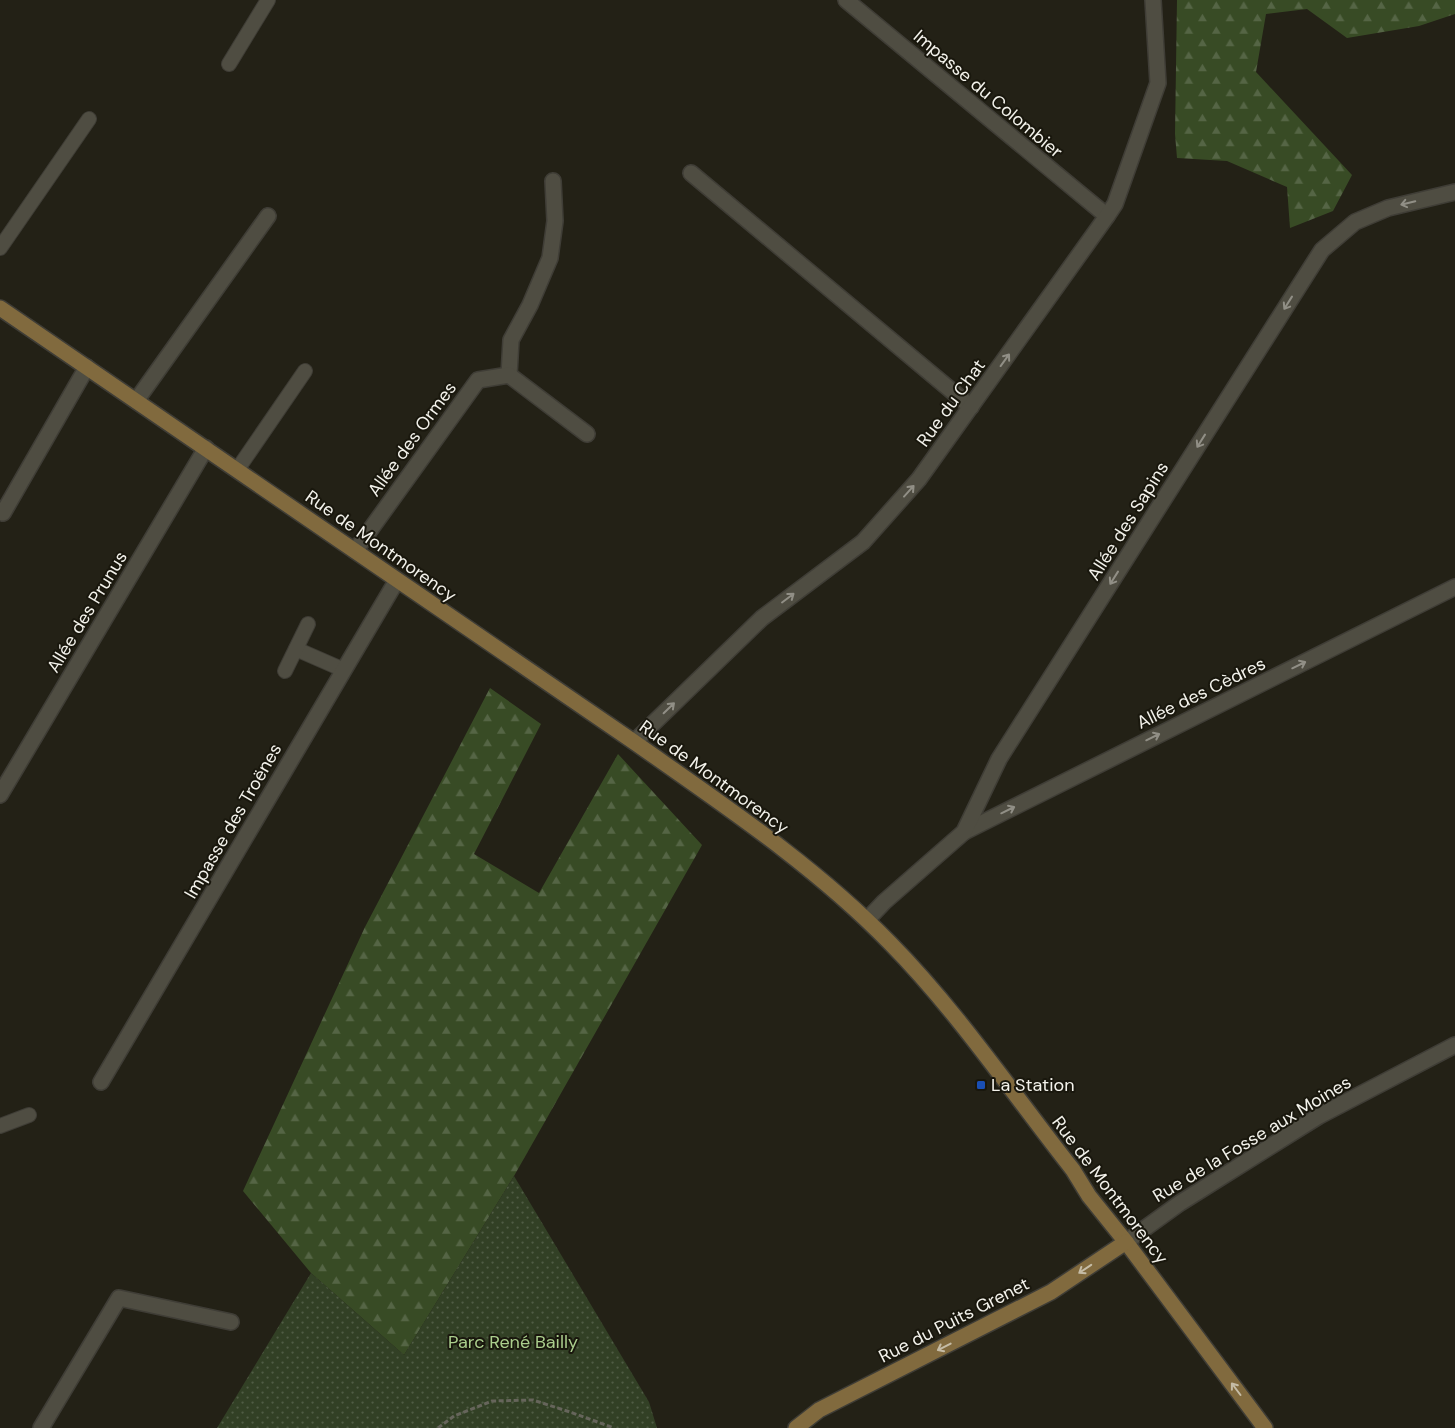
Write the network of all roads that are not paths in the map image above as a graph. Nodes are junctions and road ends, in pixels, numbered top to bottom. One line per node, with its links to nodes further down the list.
1 (268, 0): 4 (lane)
2 (846, 0): 10 (street, Impasse du Colombier)
3 (1153, 0): 10 (street, Rue du Chat)
4 (229, 64)
5 (89, 119): 11 (lane)
6 (692, 173): 17 (street)
7 (553, 181): 15 (street)
8 (1455, 192): 31 (street, Allée des Sapins, one-way to 31)
9 (268, 216): 16 (street)
10 (1106, 216): 17 (street, Rue du Chat, one-way to 10)
11 (0, 248)
12 (0, 308): 13 (street, Rue de Montmorency)
13 (87, 367): 16 (street, Rue de Montmorency); 21 (street)
14 (305, 371): 20 (lane)
15 (508, 375): 18 (street); 22 (street, Allée des Ormes)
16 (136, 401): 19 (street, Rue de Montmorency)
17 (971, 408): 29 (street, Rue du Chat, one-way to 17)
18 (587, 434)
19 (206, 448): 20 (street, Rue de Montmorency); 30 (street, Allée des Prunus)
20 (237, 470): 22 (street, Rue de Montmorency)
21 (3, 513)
22 (355, 551): 23 (street, Rue de Montmorency)
23 (397, 580): 27 (street, Impasse des Troënes); 29 (street, Rue de Montmorency)
24 (1455, 587): 31 (street, Allée des Cèdres, one-way to 24)
25 (308, 624): 26 (lane)
26 (296, 649): 27 (lane); 28 (lane)
27 (344, 670): 34 (street, Impasse des Troënes)
28 (285, 671)
29 (634, 742): 32 (street, Rue de Montmorency)
30 (0, 795)
31 (964, 832): 32 (street, Allée des Sapins)
32 (867, 920): 37 (street, Rue de Montmorency)
33 (1455, 1046): 37 (street, Rue de la Fosse aux Moines)
34 (101, 1082)
35 (29, 1115): 36 (lane)
36 (0, 1126)
37 (1126, 1242): 40 (street, Rue du Puits Grenet, one-way to 40); 41 (street, Rue de Montmorency, one-way to 37)
38 (232, 1322): 39 (street)
39 (42, 1428)
40 (796, 1428)
41 (1265, 1428)

